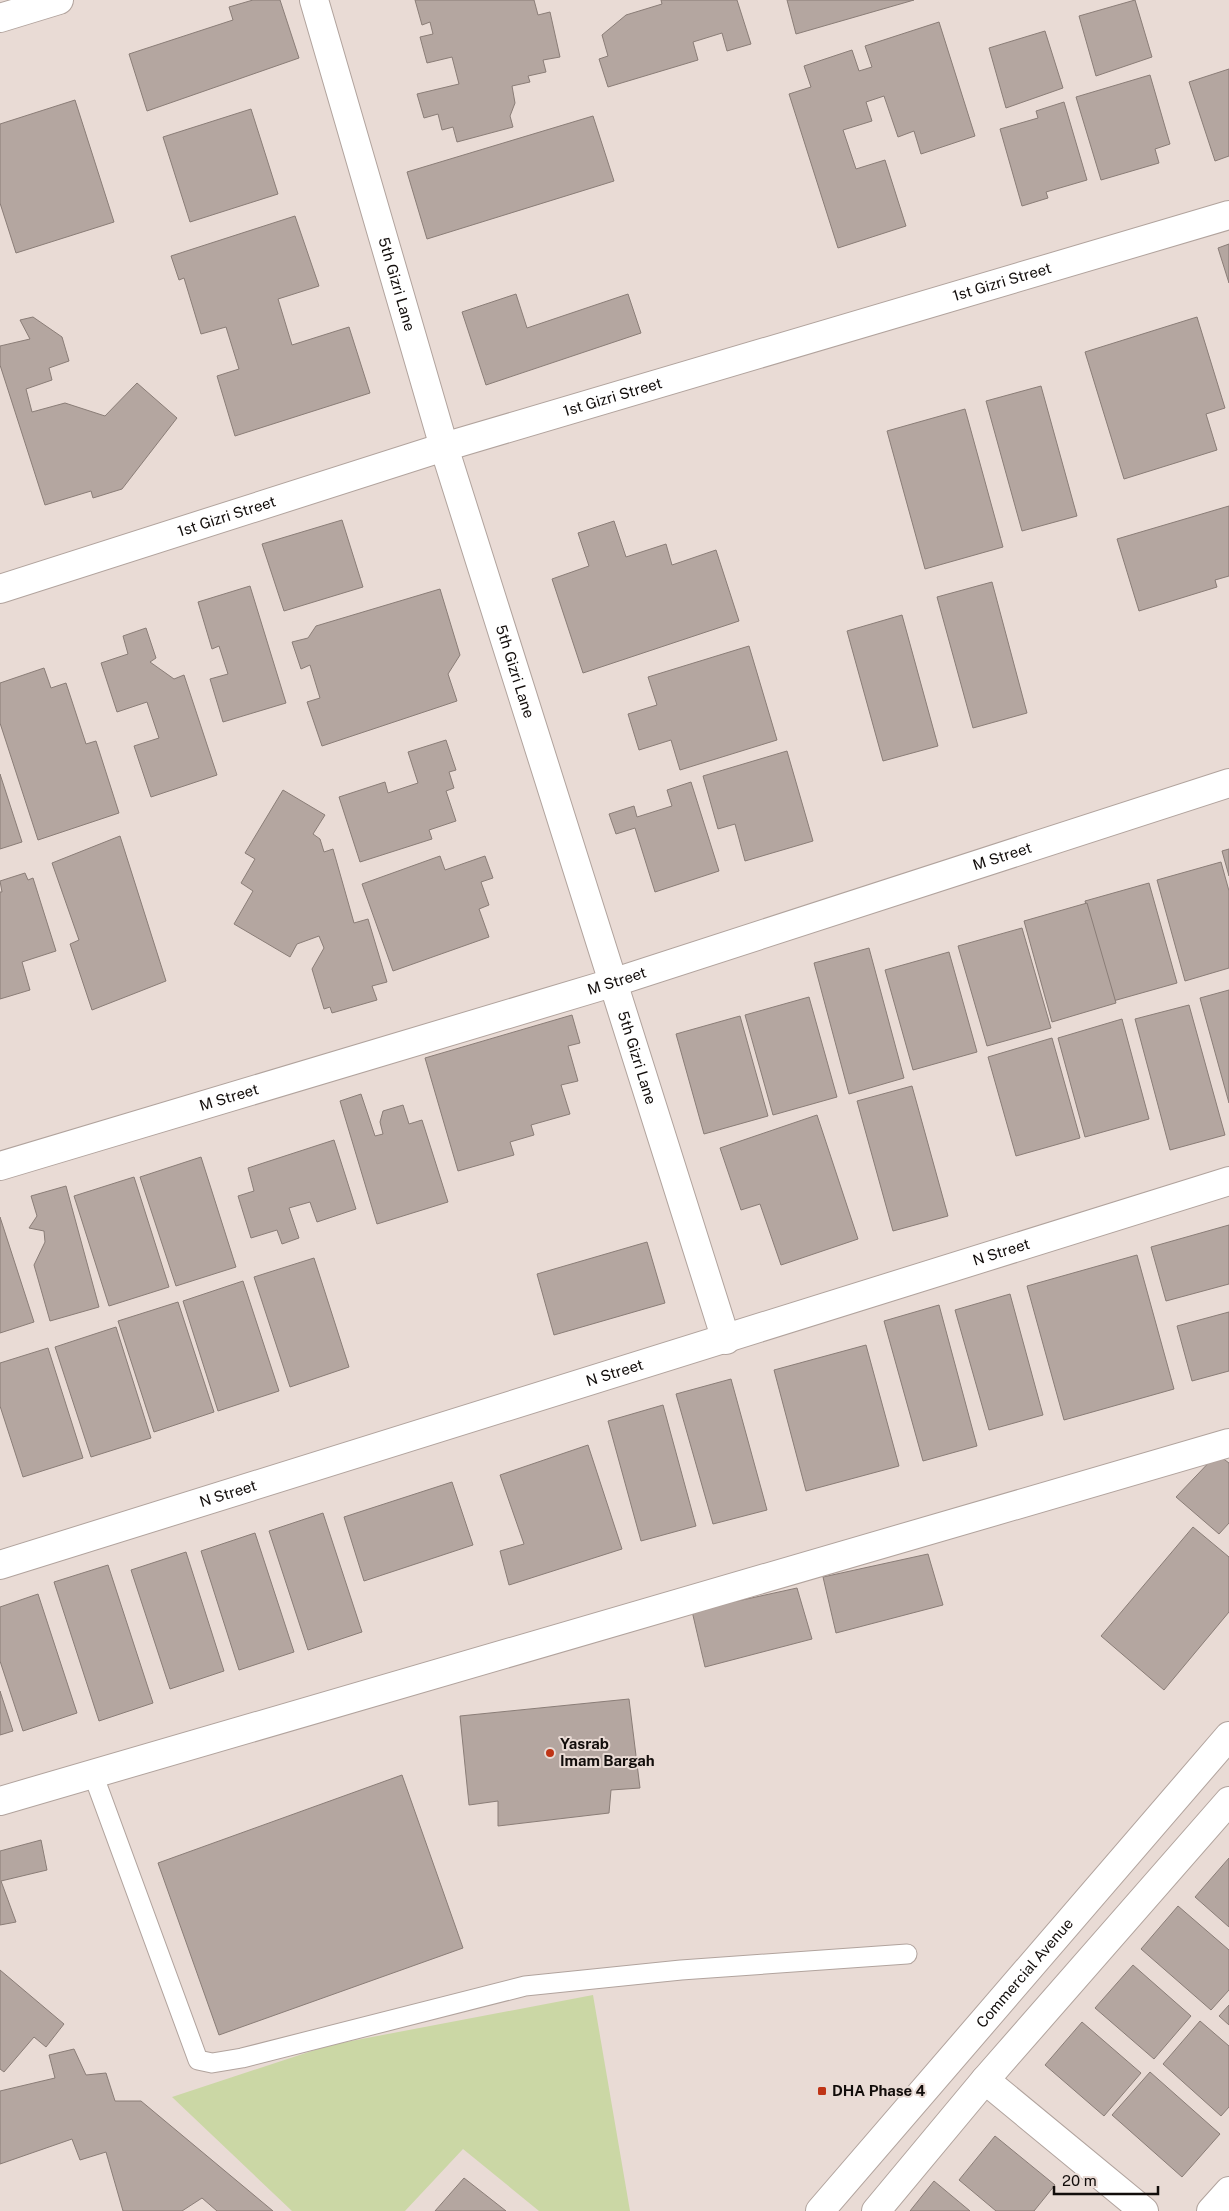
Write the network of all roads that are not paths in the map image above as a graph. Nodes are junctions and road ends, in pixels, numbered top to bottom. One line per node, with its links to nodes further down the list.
1 (59, 0): 3 (street)
2 (314, 0): 5 (street, 5th Gizri Lane)
3 (0, 18)
4 (1229, 215): 5 (street, 1st Gizri Street)
5 (444, 447): 6 (street, 1st Gizri Street); 8 (street, 5th Gizri Lane)
6 (0, 589)
7 (1229, 783): 8 (street, M Street)
8 (615, 982): 9 (street, M Street); 11 (street, 5th Gizri Lane)
9 (0, 1166)
10 (1229, 1180): 11 (street, N Street)
11 (726, 1340): 13 (street, N Street)
12 (1229, 1443): 15 (street)
13 (0, 1565)
14 (1229, 1736): 21 (street, Commercial Avenue)
15 (93, 1774): 16 (street); 18 (lane)
16 (0, 1801)
17 (1229, 1801): 19 (street)
18 (907, 1954)
19 (985, 2080): 22 (street); 23 (street)
20 (1229, 2191): 24 (street)
21 (820, 2211)
22 (876, 2211)
23 (1144, 2211)
24 (1211, 2211)

